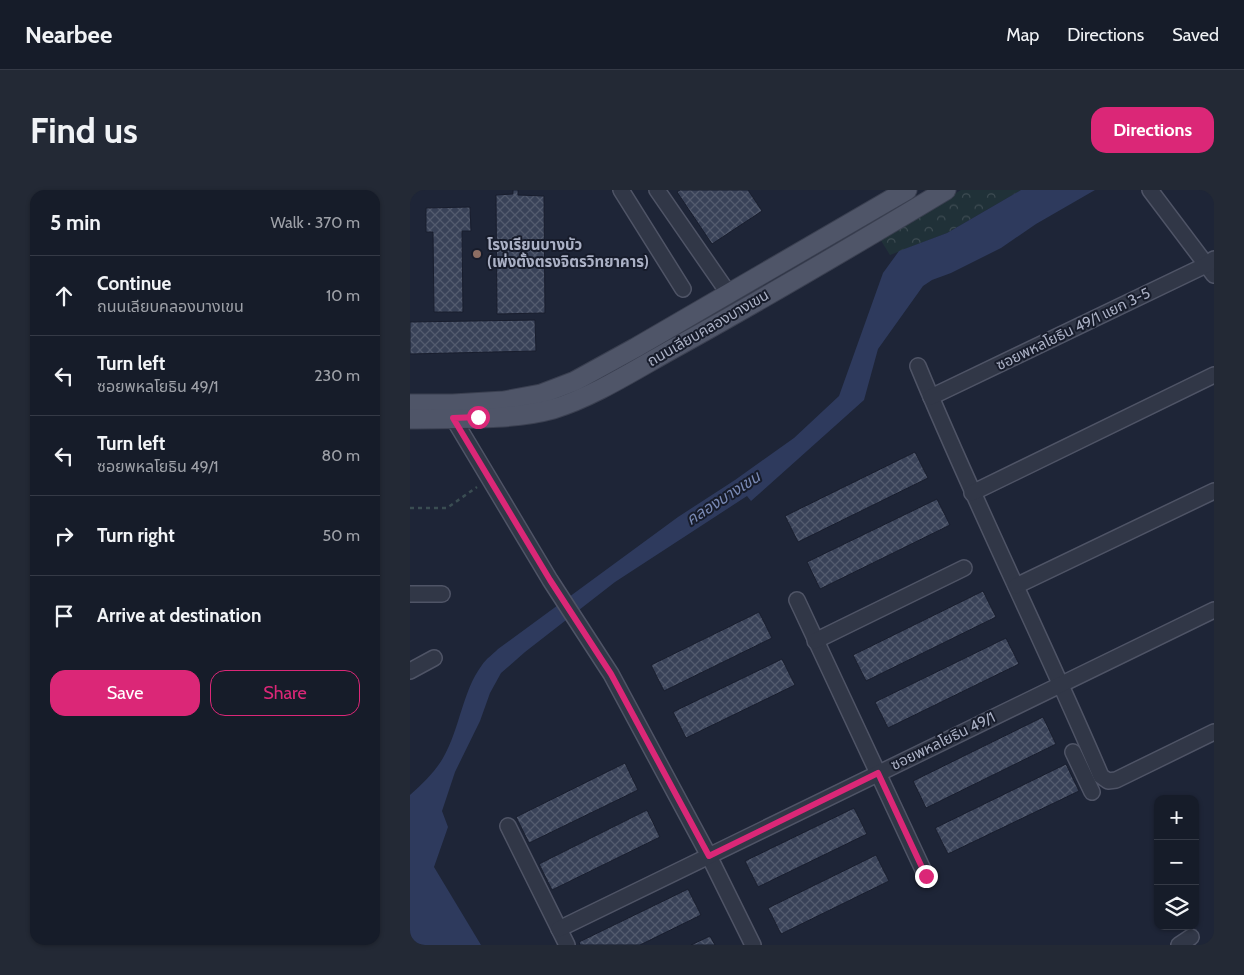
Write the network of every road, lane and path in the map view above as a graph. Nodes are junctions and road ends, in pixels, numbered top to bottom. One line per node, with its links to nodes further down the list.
1 (621, 190): 7 (street)
2 (657, 190): 8 (street)
3 (907, 190): 8 (main road, ถนนเลียบคลองบางเขน)
4 (946, 190): 13 (main road, ถนนเลียบคลองบางเขน)
5 (1150, 190): 6 (street)
6 (1211, 266): 11 (street, ซอยพหลโยธิน 49/1 แยก 3-5)
7 (682, 289)
8 (729, 294): 13 (main road, ถนนเลียบคลองบางเขน)
9 (918, 366): 11 (street)
10 (1214, 375): 18 (street)
11 (931, 397): 18 (street)
12 (410, 404): 14 (main road)
13 (478, 410): 14 (main road, ถนนเลียบคลองบางเขน)
14 (453, 411): 15 (main road); 16 (street)
15 (410, 418)
16 (490, 478): 19 (path); 37 (street)
17 (1214, 491): 21 (street)
18 (972, 492): 21 (street)
19 (410, 508)
20 (964, 568): 26 (street)
21 (1016, 586): 29 (street)
22 (410, 594): 23 (street)
23 (442, 594)
24 (796, 600): 26 (street)
25 (1214, 610): 29 (street, ซอยพหลโยธิน 49/1)
26 (815, 641): 34 (street)
27 (434, 658): 28 (street)
28 (410, 670)
29 (1061, 684): 32 (street); 34 (street, ซอยพหลโยธิน 49/1)
30 (1214, 732): 32 (street)
31 (1073, 752): 33 (street)
32 (1095, 761): 33 (street)
33 (1080, 767): 35 (street)
34 (878, 773): 37 (street, ซอยพหลโยธิน 49/1); 38 (street)
35 (1092, 792)
36 (508, 826): 39 (street)
37 (709, 856): 39 (street, ซอยพหลโยธิน 49/1); 41 (street)
38 (926, 876)
39 (559, 928): 40 (street)
40 (567, 945)
41 (753, 945)

